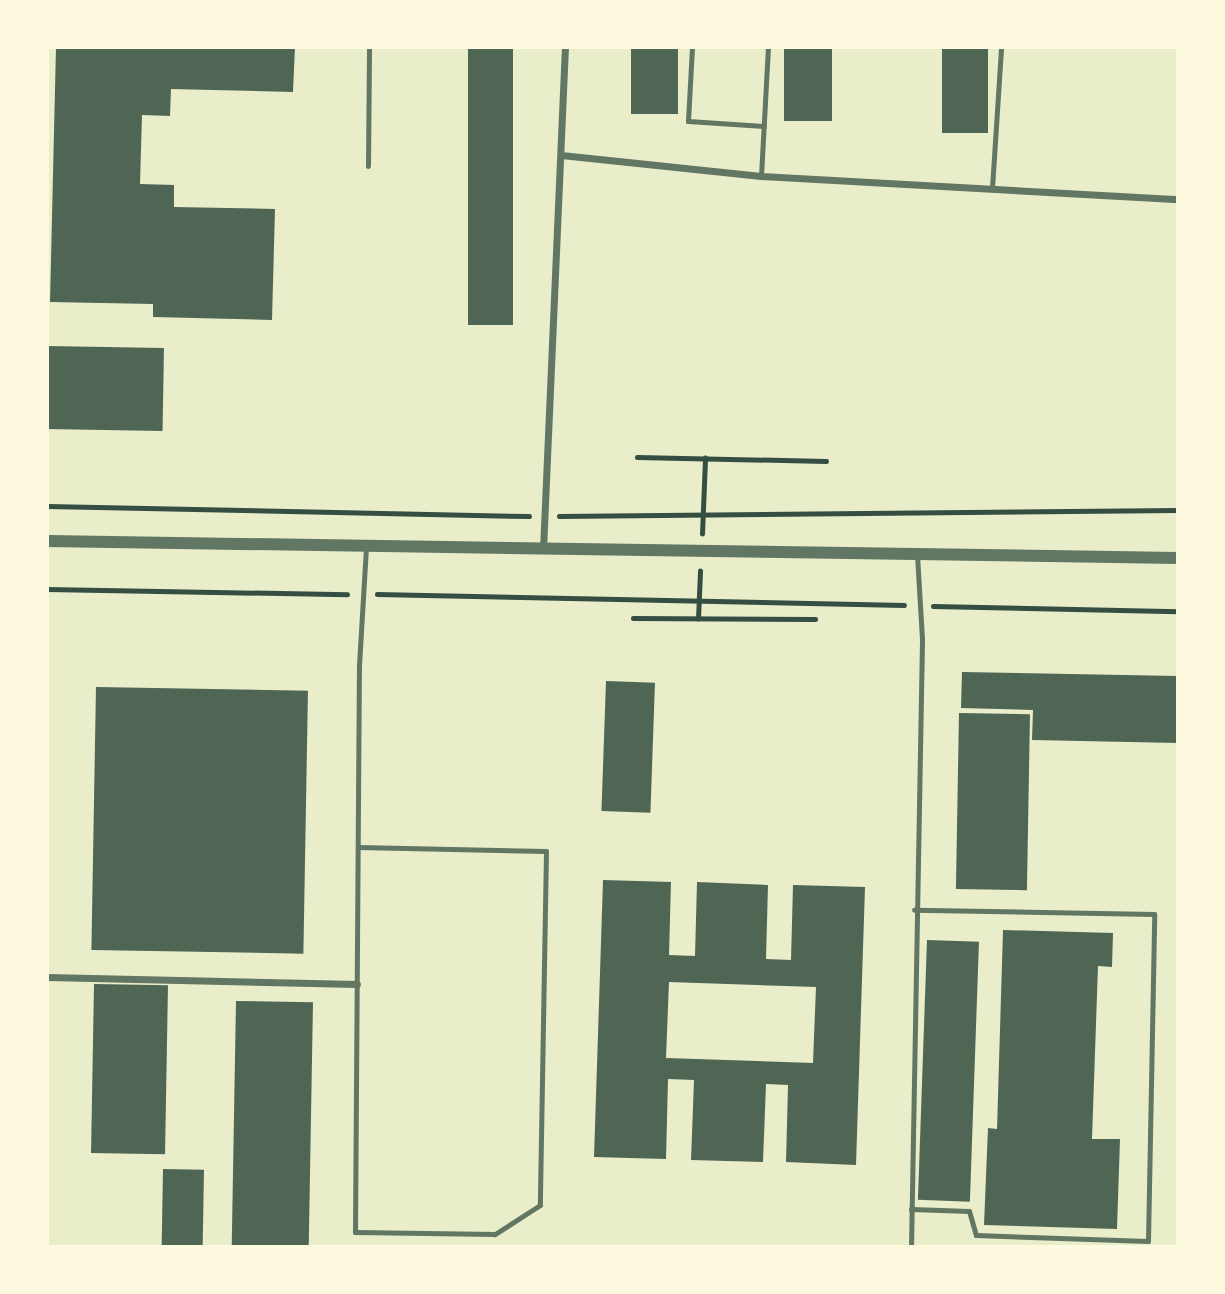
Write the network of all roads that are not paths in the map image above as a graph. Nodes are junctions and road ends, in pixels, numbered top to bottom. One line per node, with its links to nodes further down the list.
1 (369, 47): 8 (lane)
2 (565, 47): 7 (street)
3 (692, 47): 6 (lane)
4 (768, 47): 6 (lane)
5 (1001, 47): 10 (lane)
6 (764, 127): 9 (lane)
7 (561, 155): 9 (street); 14 (street)
8 (368, 166)
9 (761, 176): 10 (street)
10 (992, 188): 11 (street)
11 (1178, 199)
12 (47, 541): 13 (street)
13 (366, 544): 14 (street); 17 (lane)
14 (543, 551): 15 (street)
15 (917, 556): 16 (street); 18 (lane)
16 (1178, 558)
17 (358, 847): 20 (lane); 20 (lane)
18 (914, 910): 21 (lane); 21 (lane)
19 (47, 977): 20 (street)
20 (358, 984)
21 (911, 1209): 22 (lane)
22 (911, 1247)

